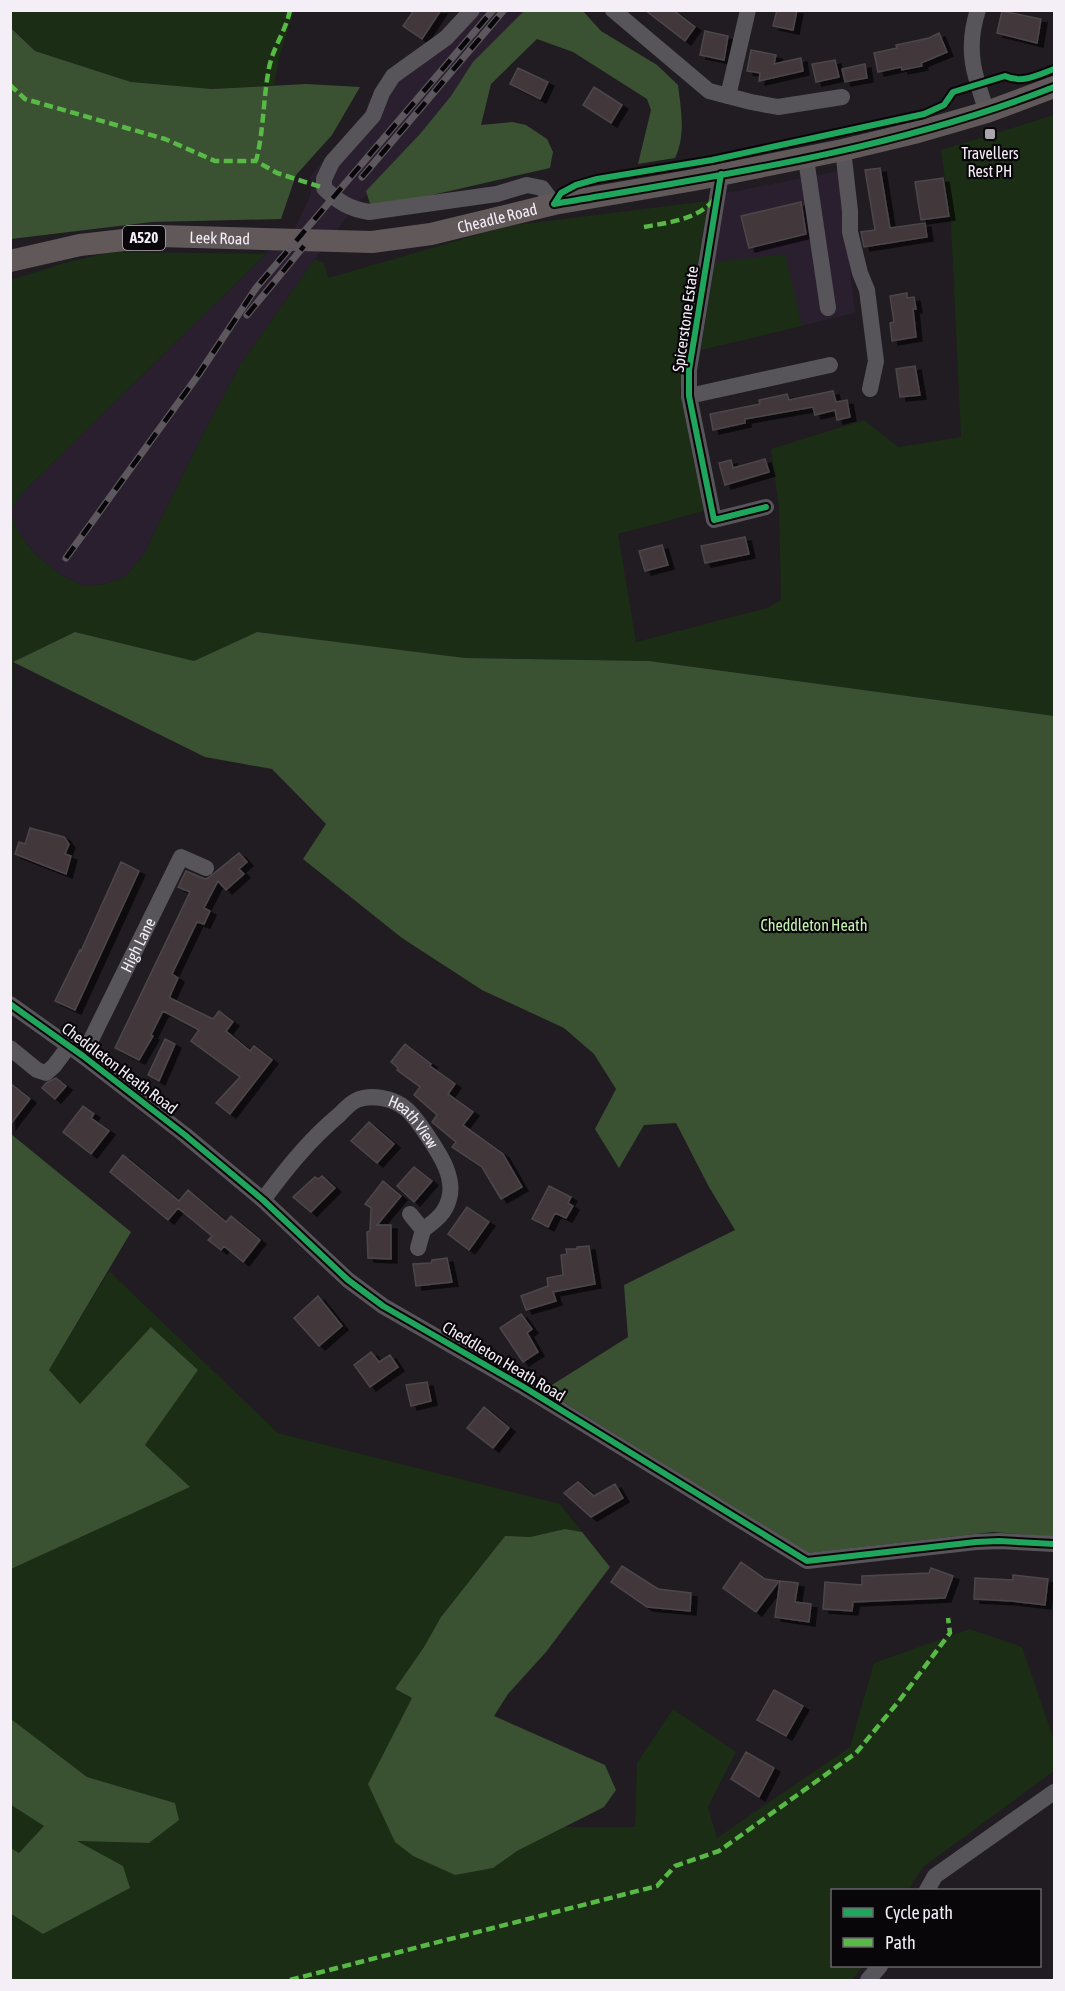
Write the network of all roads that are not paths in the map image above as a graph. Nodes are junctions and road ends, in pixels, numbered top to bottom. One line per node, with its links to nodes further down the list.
1 (472, 10): 12 (street)
2 (613, 10): 6 (street)
3 (748, 10): 6 (street)
4 (978, 10): 8 (street)
5 (1054, 87): 8 (highway, Cheadle Road / A520)
6 (728, 96): 7 (street)
7 (842, 98)
8 (987, 112): 9 (highway, Cheadle Road / A520)
9 (843, 150): 10 (highway, Cheadle Road / A520); 17 (street)
10 (806, 159): 11 (highway, Cheadle Road / A520); 15 (street)
11 (721, 174): 12 (highway, Cheadle Road / A520); 18 (street, Spicerstone Estate)
12 (554, 204): 13 (highway, Cheadle Road / A520)
13 (431, 234): 14 (highway, Leek Road / A520)
14 (10, 261)
15 (828, 308)
16 (830, 365): 18 (street)
17 (870, 389)
18 (689, 396): 19 (street, Spicerstone Estate)
19 (766, 507)
20 (206, 868): 24 (street, High Lane)
21 (10, 1004): 22 (street, Cheddleton Heath Road)
22 (69, 1046): 23 (street); 24 (street, Cheddleton Heath Road)
23 (10, 1048)
24 (83, 1056): 25 (street, Cheddleton Heath Road)
25 (263, 1200): 27 (street, Heath View); 29 (street, Cheddleton Heath Road)
26 (410, 1214): 27 (street)
27 (423, 1230): 28 (street)
28 (418, 1248)
29 (1054, 1544)
30 (1054, 1792): 31 (street)
31 (928, 1889)
32 (878, 1967): 33 (street)
33 (868, 1980)

